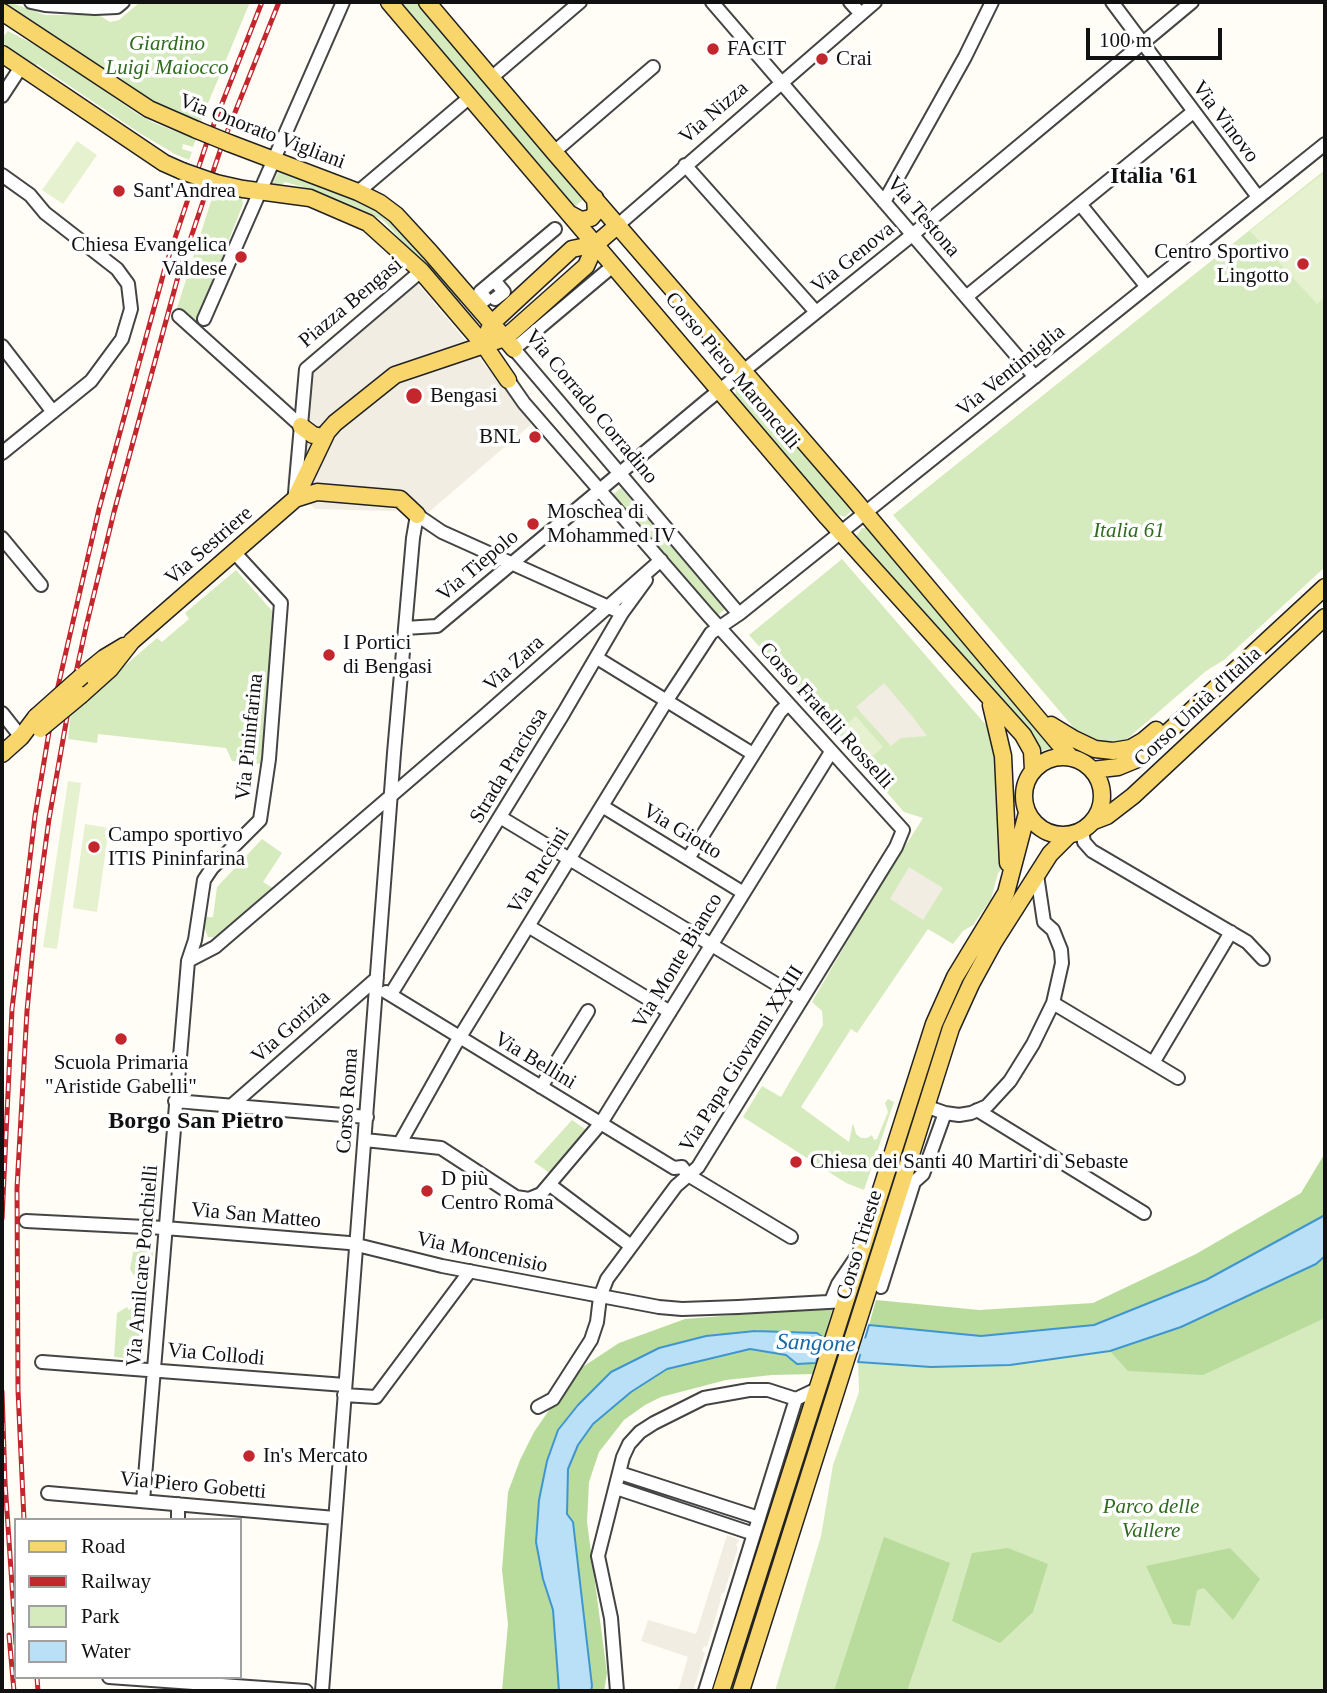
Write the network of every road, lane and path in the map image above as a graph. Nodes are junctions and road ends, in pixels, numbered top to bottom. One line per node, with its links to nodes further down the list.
1 (31, 2): 2 (street)
2 (123, 2)
3 (343, 2): 26 (street)
4 (389, 2): 22 (main road, Corso Piero Maroncelli)
5 (426, 2): 19 (main road, Corso Piero Maroncelli)
6 (580, 2): 19 (street)
7 (712, 2): 20 (street, Via Testona)
8 (850, 2): 14 (street)
9 (875, 2): 14 (street, Via Nizza)
10 (992, 2): 33 (street)
11 (1111, 2): 15 (street, Via Vinovo)
12 (1192, 2): 15 (street, Via Genova)
13 (2, 12): 26 (main road, Via Onorato Vigliani, bridge)
14 (861, 14): 20 (street, Via Nizza)
15 (1142, 43): 23 (street, Via Vinovo); 38 (street, Via Genova)
16 (2, 54): 17 (main road)
17 (21, 67): 21 (street); 29 (main road, bridge)
18 (653, 67): 25 (street)
19 (491, 78): 25 (main road, Corso Piero Maroncelli)
20 (783, 81): 27 (street, Via Nizza); 33 (street, Via Testona)
21 (2, 96)
22 (471, 97): 30 (street); 35 (main road, Corso Piero Maroncelli)
23 (1193, 112): 31 (street, Via Vinovo); 34 (street)
24 (1325, 144): 31 (street, Via Ventimiglia)
25 (554, 152): 32 (main road, Corso Piero Maroncelli)
26 (272, 159): 29 (street); 30 (main road, Via Onorato Vigliani)
27 (685, 165): 36 (street, Via Nizza); 46 (street)
28 (2, 175): 58 (street)
29 (258, 191): 42 (main road); 48 (street)
30 (358, 192): 40 (main road, Via Onorato Vigliani)
31 (1258, 197): 43 (street, Via Ventimiglia)
32 (595, 198): 35 (main road); 36 (main road, Corso Piero Maroncelli)
33 (884, 202): 38 (street, Via Testona)
34 (1080, 204): 43 (street); 44 (street)
35 (570, 214): 39 (main road, Corso Piero Maroncelli)
36 (618, 225): 39 (main road, Via Nizza); 54 (main road, Corso Piero Maroncelli)
37 (555, 229): 45 (street)
38 (912, 235): 44 (street, Via Testona); 46 (street, Via Genova)
39 (596, 244): 41 (main road, Corso Piero Maroncelli); 49 (main road, Via Nizza); 50 (main road, Via Nizza)
40 (430, 252): 49 (main road, Piazza Bengasi)
41 (614, 265): 50 (street, Via Nizza); 57 (main road, Corso Piero Maroncelli)
42 (421, 271): 51 (main road, Piazza Bengasi); 59 (street, Piazza Bengasi)
43 (1147, 287): 55 (street, Via Ventimiglia)
44 (966, 297): 55 (street, Via Testona)
45 (486, 298)
46 (816, 312): 54 (street, Via Genova)
47 (179, 316): 59 (street)
48 (204, 319)
49 (492, 323): 50 (main road, Via Corrado Corradino); 51 (main road, Via Nizza)
50 (509, 344): 51 (main road, Via Nizza); 53 (main road); 56 (main road); 62 (street, Via Corrado Corradino)
51 (484, 345): 53 (main road, Piazza Bengasi); 60 (main road)
52 (2, 346): 58 (street)
53 (495, 361): 56 (main road, Piazza Bengasi)
54 (744, 371): 57 (street, Via Genova); 65 (main road, Corso Piero Maroncelli)
55 (1035, 377): 65 (street, Via Ventimiglia)
56 (508, 380): 63 (street)
57 (720, 389): 62 (street, Via Genova); 67 (main road, Corso Piero Maroncelli)
58 (53, 412): 61 (street)
59 (301, 426): 60 (main road); 64 (street, Piazza Bengasi)
60 (324, 436): 64 (main road)
61 (2, 453)
62 (620, 473): 63 (street, Via Genova); 77 (street, Via Corrado Corradino)
63 (599, 489): 69 (street, Via Genova); 71 (street)
64 (295, 499): 66 (main road, Via Sestriere); 70 (main road, Via Sestriere)
65 (865, 513): 67 (street, Via Ventimiglia); 87 (main road, Corso Piero Maroncelli)
66 (417, 515): 72 (street); 79 (street, Corso Roma)
67 (841, 532): 77 (street, Via Ventimiglia); 84 (main road, Corso Piero Maroncelli)
68 (2, 538): 73 (street)
69 (536, 542): 72 (street, Via Tiepolo)
70 (234, 552): 81 (main road, Via Sestriere); 112 (street, Via Pininfarina)
71 (661, 561): 75 (street, Via Zara); 76 (street, Strada Praciosa); 80 (street)
72 (512, 562): 75 (street); 79 (street, Via Tiepolo)
73 (41, 585)
74 (1325, 587): 83 (main road, Corso Unità d'Italia)
75 (608, 606): 76 (street); 97 (street, Via Zara)
76 (622, 613): 82 (street, Strada Praciosa)
77 (739, 614): 80 (street, Via Ventimiglia)
78 (1325, 617): 101 (main road, Corso Unità d'Italia)
79 (404, 628): 97 (street, Corso Roma)
80 (721, 628): 85 (street, Via Puccini); 86 (street, Corso Fratelli Rosselli)
81 (132, 641): 89 (main road, Via Sestriere, bridge); 89 (main road, Via Sestriere, bridge)
82 (597, 658): 85 (street); 100 (street, Strada Praciosa)
83 (1224, 680): 87 (main road); 96 (main road, Corso Unità d'Italia)
84 (989, 699): 95 (main road, Corso Piero Maroncelli); 107 (main road)
85 (667, 700): 93 (street); 98 (street, Via Puccini)
86 (788, 704): 91 (street, Corso Fratelli Rosselli); 93 (street)
87 (1030, 708): 94 (main road, Corso Piero Maroncelli)
88 (2, 713): 90 (street)
89 (38, 723): 90 (main road, Via Sestriere)
90 (21, 737): 92 (main road, Via Sestriere)
91 (831, 752): 102 (street, Corso Fratelli Rosselli); 106 (street, Via Monte Bianco)
92 (2, 754)
93 (753, 754): 103 (street)
94 (1071, 758): 95 (main road); 96 (main road)
95 (1033, 770): 99 (main road)
96 (1092, 770): 101 (main road)
97 (391, 795): 112 (street); 113 (street, Corso Roma)
98 (602, 806): 103 (street, Via Giotto); 104 (street, Via Puccini)
99 (1027, 813): 101 (main road); 107 (main road, Corso Trieste)
100 (500, 817): 104 (street); 114 (street, Strada Praciosa)
101 (1081, 829): 105 (main road, Corso Trieste); 109 (street)
102 (903, 830): 115 (street, Via Papa Giovanni XXIII)
103 (688, 857): 106 (street, Via Giotto)
104 (570, 859): 108 (street, Via Puccini); 110 (street)
105 (1037, 875): 116 (street); 125 (main road, Corso Trieste)
106 (742, 892): 110 (street, Via Monte Bianco)
107 (1006, 893): 143 (main road, Corso Trieste)
108 (528, 926): 118 (street); 119 (street, Via Puccini)
109 (1231, 932): 111 (street); 120 (street)
110 (710, 945): 115 (street); 118 (street, Via Monte Bianco)
111 (1263, 959)
112 (188, 961): 123 (street, Via Amilcare Ponchielli)
113 (376, 983): 114 (street, Via Bellini); 124 (street, Via Gorizia); 128 (street, Corso Roma)
114 (391, 994): 119 (street, Via Bellini)
115 (801, 999): 132 (street, Via Papa Giovanni XXIII)
116 (1053, 1003): 120 (street); 126 (street)
117 (588, 1011): 122 (street)
118 (670, 1012): 129 (street, Via Monte Bianco)
119 (460, 1038): 122 (street, Via Bellini); 131 (street, Via Puccini)
120 (1153, 1062): 121 (street)
121 (1178, 1078)
122 (541, 1087): 129 (street, Via Bellini)
123 (175, 1101): 124 (street); 136 (street, Via Amilcare Ponchielli)
124 (231, 1106): 128 (street)
125 (925, 1106): 127 (street); 166 (main road, Corso Trieste)
126 (977, 1110): 127 (street); 134 (street)
127 (945, 1113): 141 (street)
128 (367, 1117): 130 (street, Corso Roma)
129 (601, 1123): 132 (street, Via Bellini); 133 (street, Via Monte Bianco)
130 (365, 1139): 131 (street); 139 (street, Corso Roma)
131 (400, 1143): 133 (street)
132 (682, 1172): 137 (street, Via Bellini); 138 (street, Via Papa Giovanni XXIII)
133 (550, 1185): 138 (street)
134 (1144, 1213)
135 (26, 1221): 136 (street, Via San Matteo)
136 (165, 1228): 139 (street, Via San Matteo); 145 (street, Via Amilcare Ponchielli)
137 (791, 1237)
138 (631, 1245): 142 (street, Via Papa Giovanni XXIII)
139 (356, 1246): 140 (street, Via Moncenisio); 147 (street, Corso Roma)
140 (470, 1271): 142 (street, Via Moncenisio); 147 (street, Via Collodi)
141 (881, 1287)
142 (600, 1297): 143 (street, Via Moncenisio); 149 (street)
143 (839, 1306): 146 (main road, Corso Trieste)
144 (42, 1362): 145 (street, Via Collodi)
145 (154, 1370): 147 (street, Via Collodi); 153 (street, Via Amilcare Ponchielli)
146 (817, 1385): 148 (street); 165 (main road, Corso Trieste)
147 (344, 1390): 156 (street, Corso Roma)
148 (796, 1399): 150 (street); 157 (street)
149 (538, 1407)
150 (620, 1473): 151 (street); 157 (street)
151 (616, 1488): 158 (street); 163 (street)
152 (48, 1493): 153 (street, Via Piero Gobetti)
153 (143, 1501): 154 (street, Via Piero Gobetti)
154 (178, 1504): 155 (street); 156 (street, Via Piero Gobetti)
155 (178, 1518)
156 (335, 1518): 162 (street, Corso Roma)
157 (759, 1518): 158 (street)
158 (754, 1534): 164 (street)
159 (128, 1679): 160 (street)
160 (176, 1684): 161 (street)
161 (306, 1691)
162 (322, 1691)
163 (617, 1691)
164 (705, 1691)
165 (721, 1691)
166 (741, 1691)

